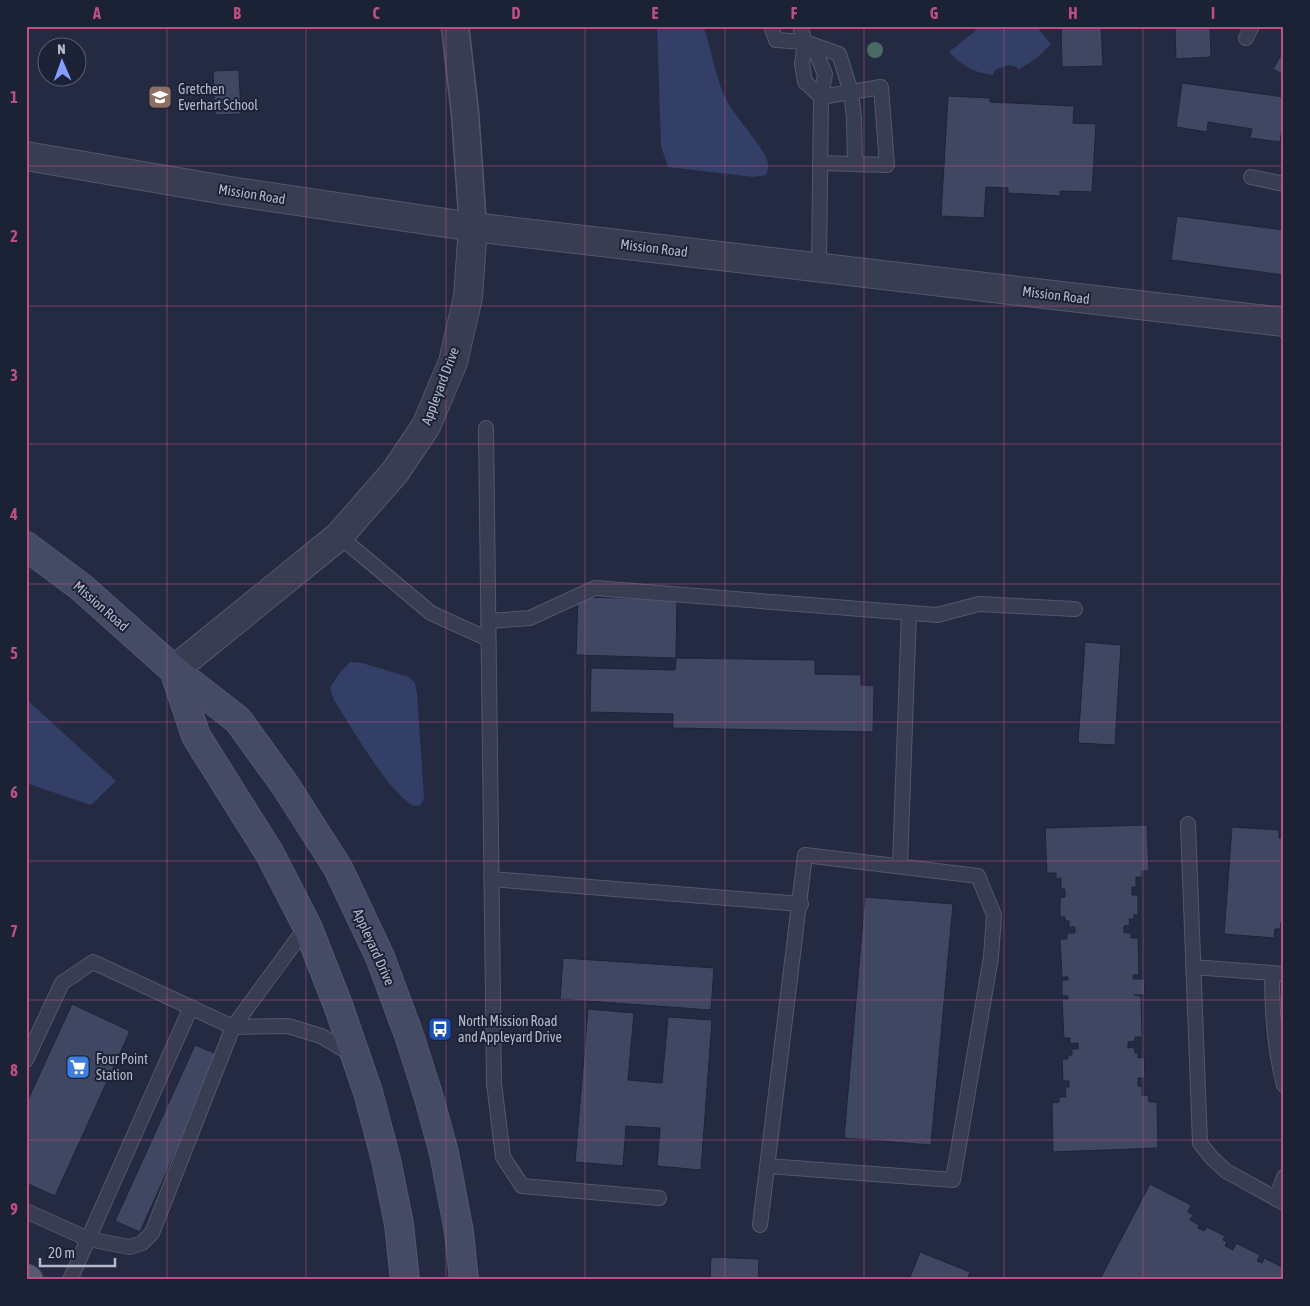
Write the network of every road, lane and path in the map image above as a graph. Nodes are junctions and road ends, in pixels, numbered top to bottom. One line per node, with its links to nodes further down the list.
1 (455, 26): 12 (street, Appleyard Drive)
2 (770, 26): 4 (lane)
3 (800, 26): 4 (lane)
4 (805, 42): 5 (lane); 6 (lane); 6 (lane)
5 (851, 92): 6 (lane); 9 (lane); 9 (lane)
6 (822, 97): 8 (lane)
7 (26, 156): 12 (street, Mission Road)
8 (820, 163): 9 (lane); 13 (lane)
9 (855, 164)
10 (1251, 177): 11 (lane)
11 (1284, 184)
12 (472, 227): 13 (street, Mission Road); 16 (street, Appleyard Drive)
13 (819, 268): 14 (street, Mission Road)
14 (1284, 322)
15 (486, 428): 20 (lane)
16 (340, 536): 21 (lane); 22 (street, Appleyard Drive)
17 (26, 546): 22 (main road, Mission Road)
18 (1075, 609): 19 (lane)
19 (909, 613): 20 (lane); 24 (lane)
20 (488, 621): 21 (lane)
21 (488, 639): 25 (lane)
22 (174, 670): 27 (main road); 44 (main road, Appleyard Drive)
23 (1188, 824): 28 (lane)
24 (900, 866): 26 (lane); 35 (lane)
25 (491, 879): 26 (lane); 37 (lane)
26 (801, 904): 35 (lane)
27 (306, 926): 31 (lane); 32 (main road)
28 (1193, 967): 29 (lane); 38 (lane)
29 (1278, 973): 34 (lane)
30 (191, 1007): 31 (lane); 33 (lane); 41 (lane)
31 (233, 1027): 32 (lane); 41 (lane)
32 (356, 1057): 43 (main road)
33 (26, 1060)
34 (1284, 1085)
35 (768, 1166): 40 (lane)
36 (1284, 1177): 38 (lane)
37 (659, 1198)
38 (1280, 1201)
39 (26, 1211): 41 (lane)
40 (760, 1225)
41 (88, 1239): 42 (lane)
42 (70, 1280)
43 (405, 1280)
44 (464, 1280)

